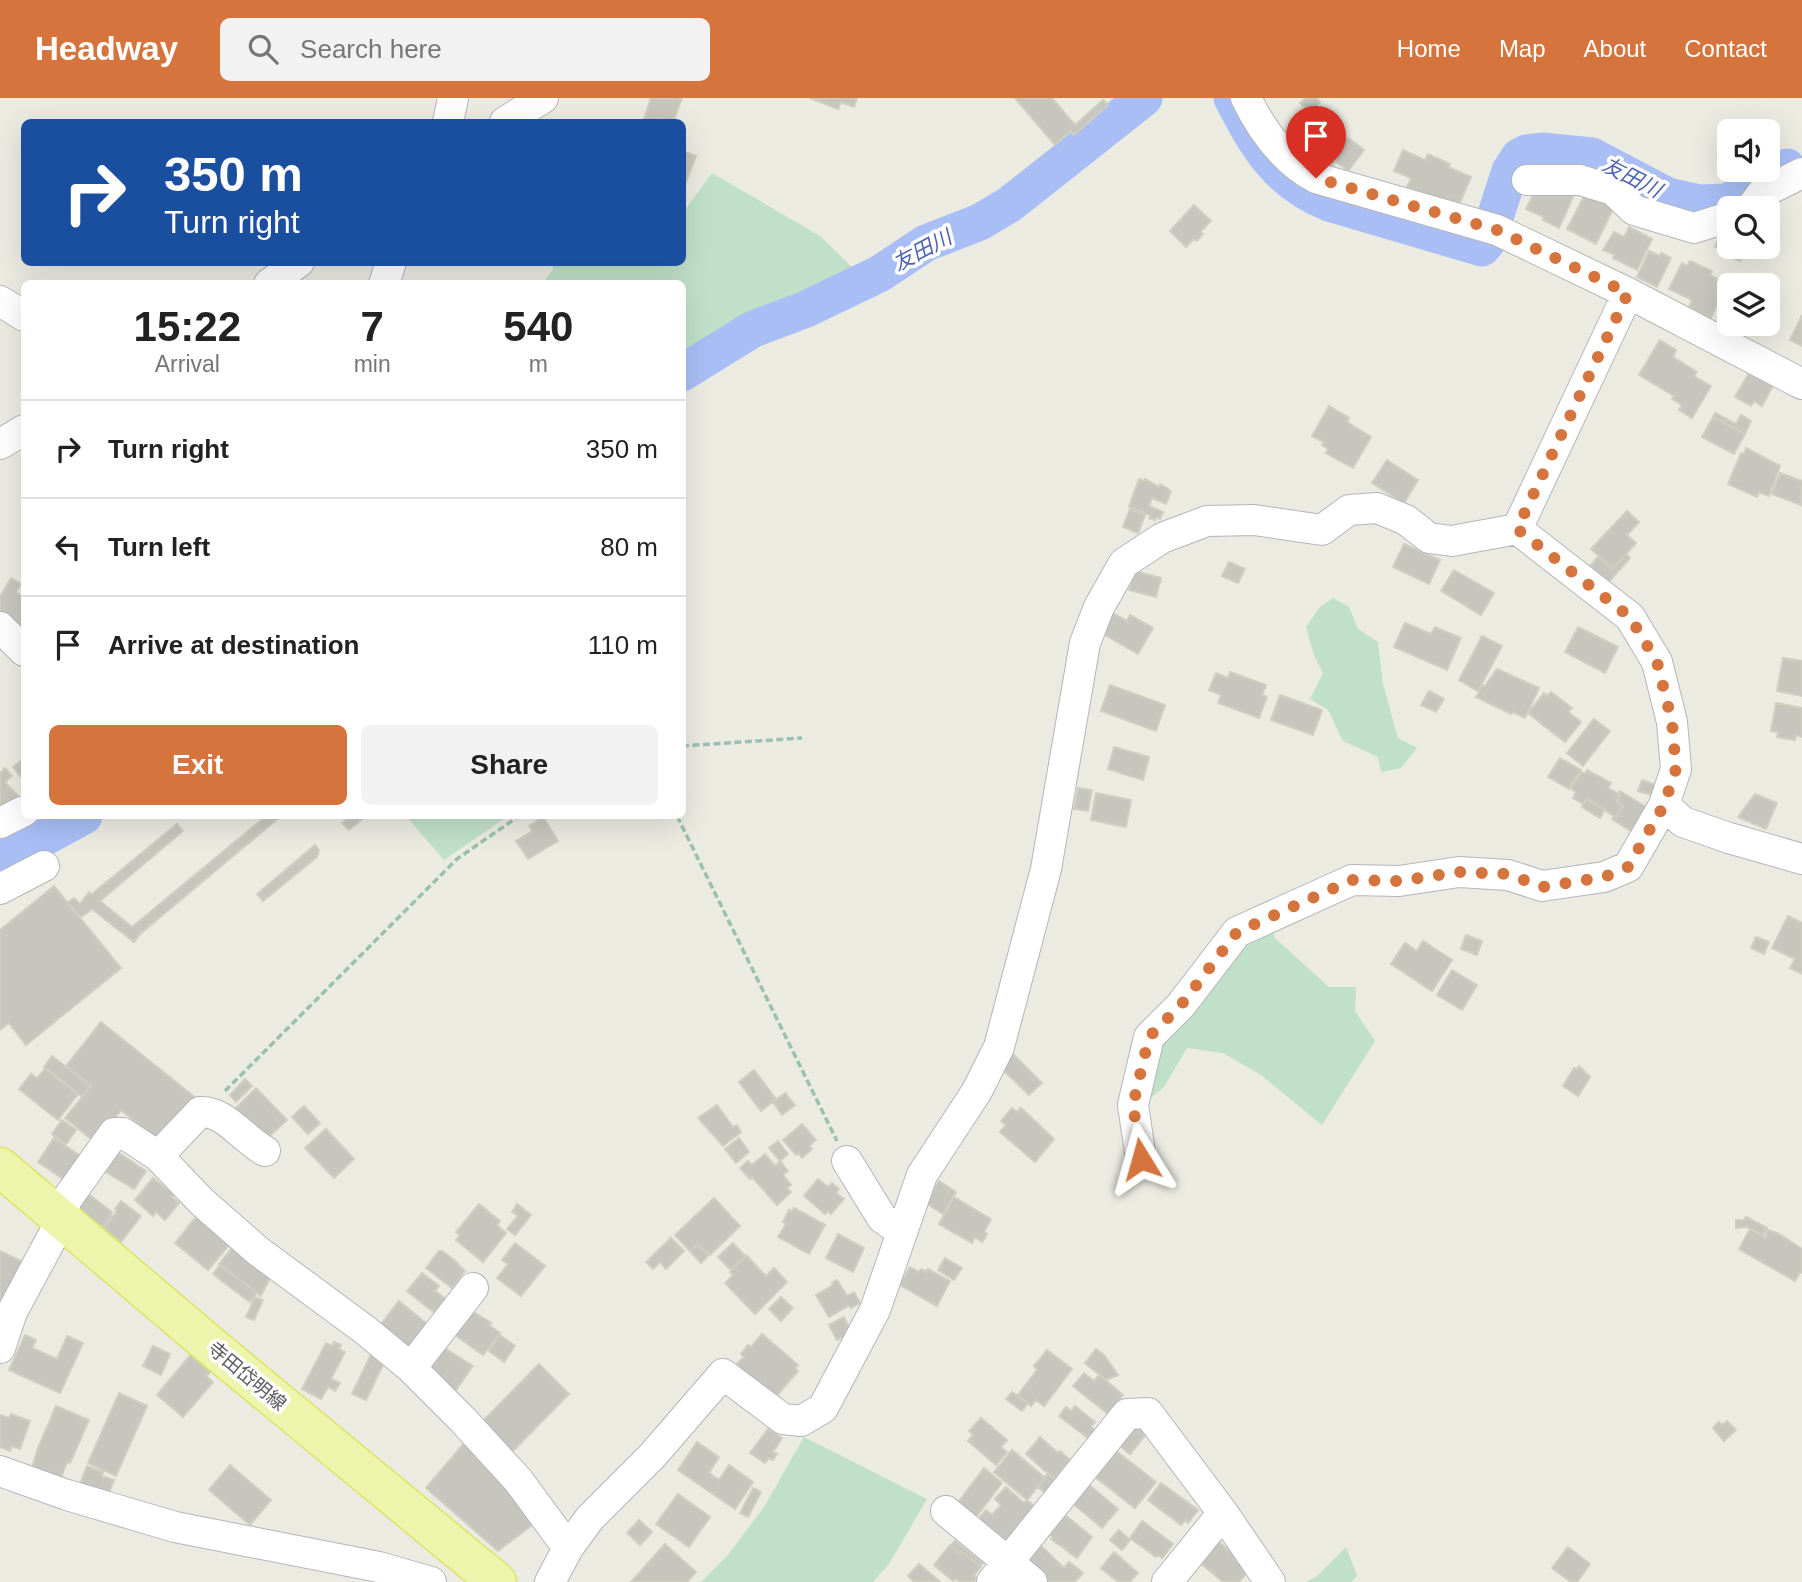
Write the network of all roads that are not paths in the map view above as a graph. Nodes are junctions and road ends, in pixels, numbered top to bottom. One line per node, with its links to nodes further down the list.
1 (453, 98): 4 (street)
2 (543, 98): 5 (street)
3 (1247, 98): 12 (street)
4 (449, 119)
5 (510, 119)
6 (1802, 173): 8 (street)
7 (1527, 180): 9 (street)
8 (1760, 196)
9 (1717, 220)
10 (294, 266): 11 (street)
11 (274, 280)
12 (1628, 293): 15 (street); 18 (street)
13 (0, 301): 14 (street)
14 (21, 314)
15 (1802, 384)
16 (21, 432): 17 (street)
17 (0, 444)
18 (1517, 529): 19 (street); 31 (street)
19 (1664, 805): 22 (street); 27 (street)
20 (21, 812): 21 (street)
21 (0, 823)
22 (1802, 859)
23 (44, 866): 24 (street)
24 (0, 889)
25 (265, 1151): 26 (street)
26 (158, 1156): 30 (street); 34 (street)
27 (1141, 1159)
28 (847, 1161): 31 (street)
29 (0, 1167): 30 (main road, 寺田岱明線)
30 (61, 1216): 33 (street); 41 (main road, 寺田岱明線)
31 (904, 1227): 38 (street)
32 (473, 1287): 34 (street)
33 (0, 1348)
34 (411, 1368): 38 (street)
35 (0, 1471): 40 (street)
36 (946, 1511): 39 (street)
37 (1223, 1513): 39 (street); 44 (street); 45 (street)
38 (568, 1548): 42 (street)
39 (1000, 1572): 43 (street)
40 (431, 1582)
41 (497, 1582)
42 (550, 1582)
43 (1032, 1582)
44 (1167, 1582)
45 (1270, 1582)

